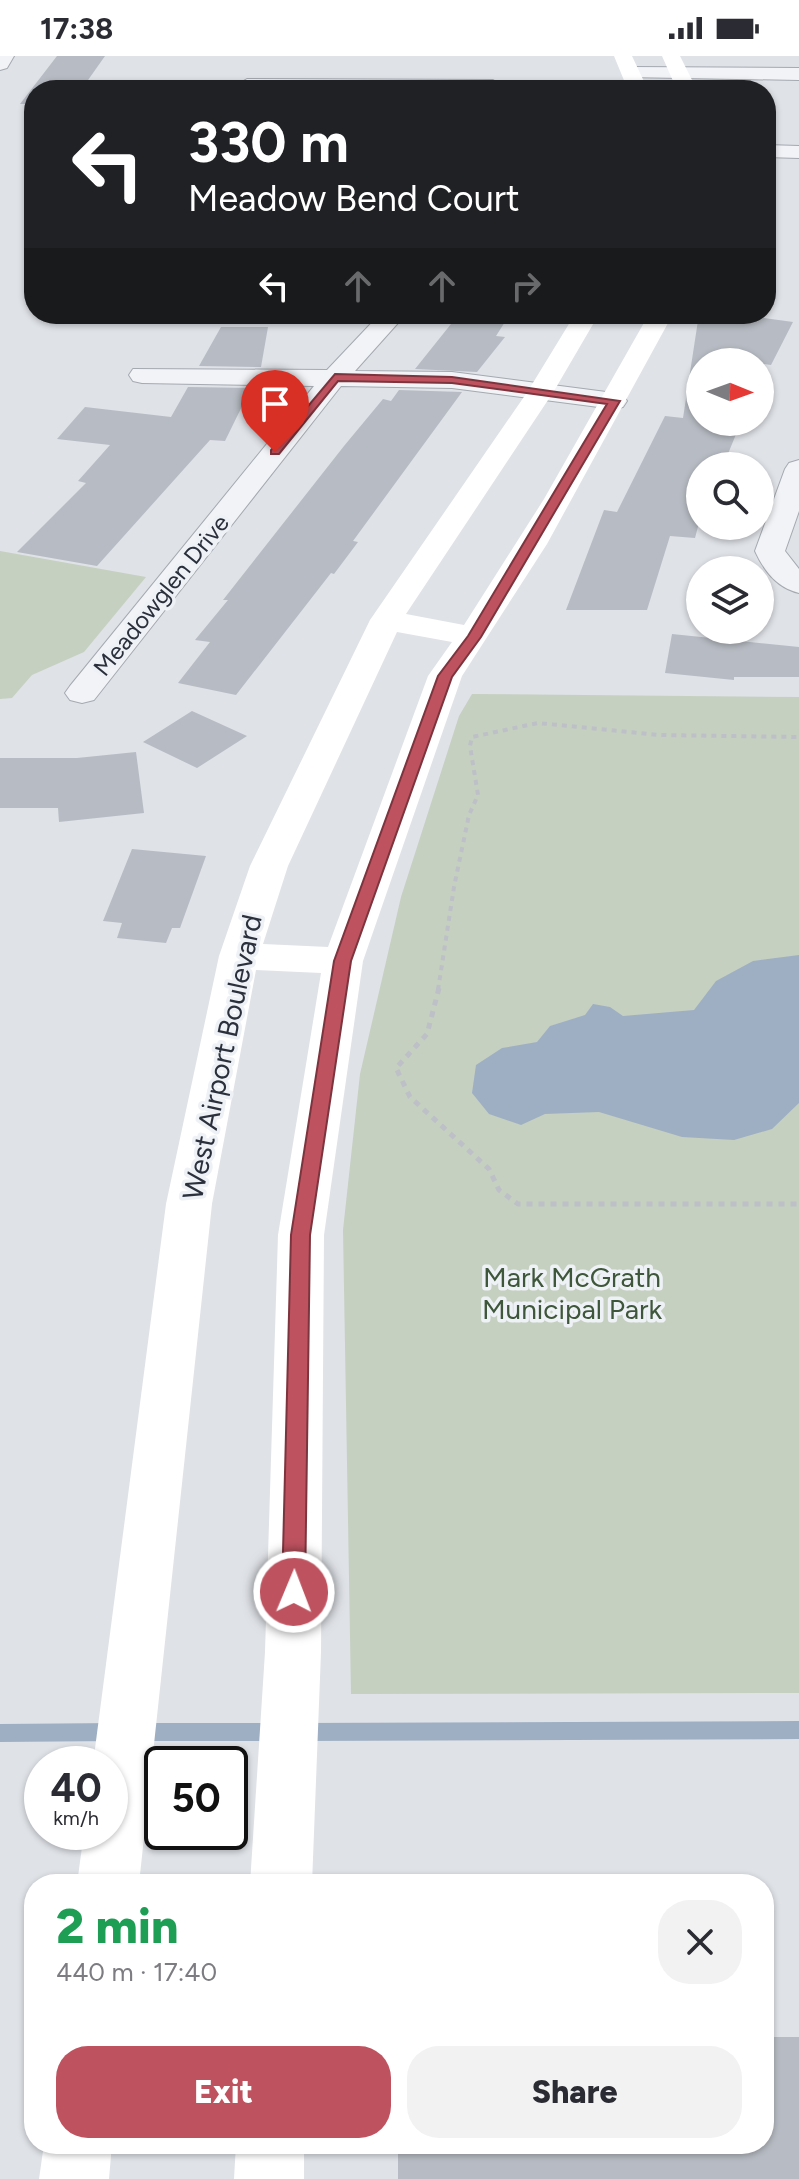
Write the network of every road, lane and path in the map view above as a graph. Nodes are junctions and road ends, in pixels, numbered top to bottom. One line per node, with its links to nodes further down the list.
1 (5, 56): 3 (street)
2 (671, 56): 7 (main road)
3 (0, 64)
4 (631, 73): 6 (street)
5 (799, 74): 8 (street)
6 (672, 80)
7 (683, 80)
8 (713, 80)
9 (776, 151): 10 (street)
10 (799, 152)
11 (385, 324): 15 (street, Meadowglen Drive)
12 (581, 324): 16 (main road, West Airport Boulevard)
13 (656, 324): 17 (main road)
14 (142, 375): 15 (street)
15 (335, 377): 16 (street); 22 (street, Meadowglen Drive)
16 (541, 391): 17 (street); 20 (main road, West Airport Boulevard)
17 (614, 401): 21 (main road)
18 (799, 469): 19 (street)
19 (796, 583)
20 (386, 620): 21 (main road); 24 (main road, West Airport Boulevard)
21 (474, 637): 25 (main road)
22 (82, 693)
23 (799, 737): 26 (path)
24 (239, 956): 25 (main road); 27 (main road, West Airport Boulevard)
25 (343, 961): 28 (main road)
26 (799, 1204)
27 (109, 1874)
28 (281, 1874)
29 (77, 2154): 31 (main road)
30 (270, 2154): 32 (main road)
31 (74, 2179)
32 (269, 2179)

